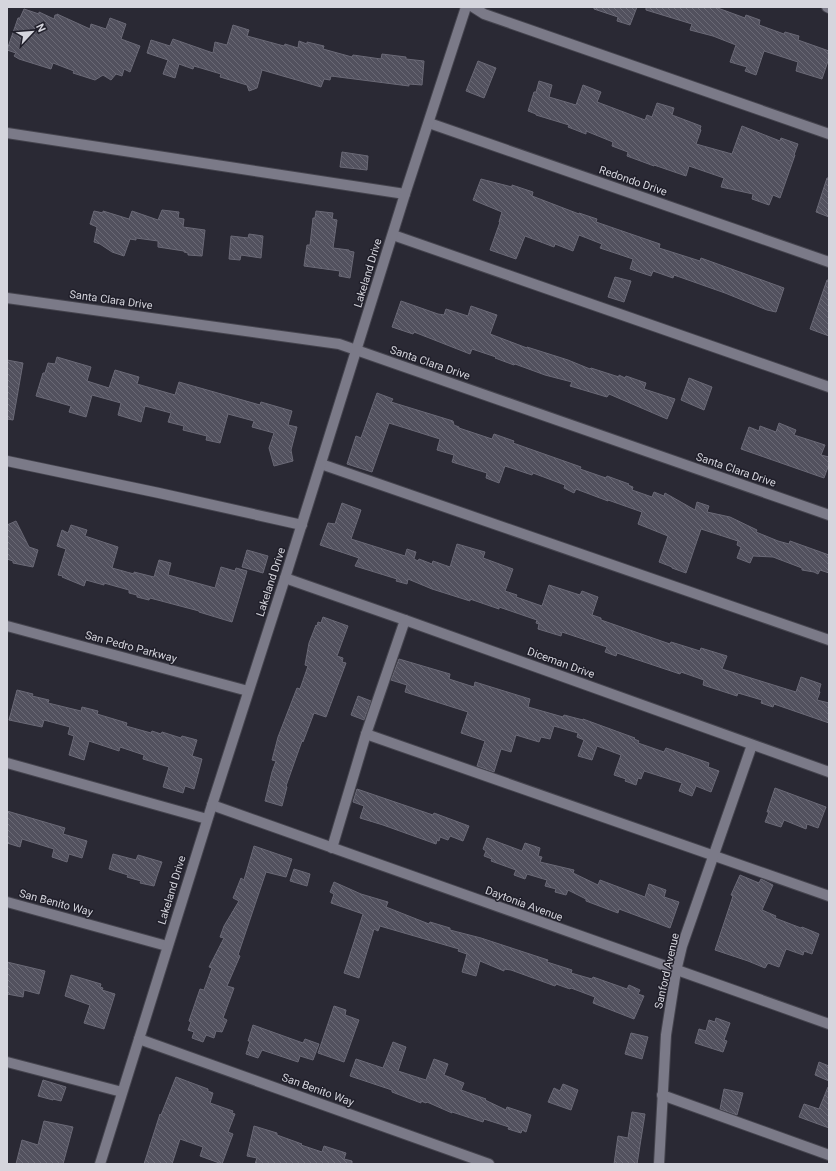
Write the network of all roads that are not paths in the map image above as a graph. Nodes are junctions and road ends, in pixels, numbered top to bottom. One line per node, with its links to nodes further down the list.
1 (466, 7): 3 (street, Lakeland Drive)
2 (473, 7): 5 (street)
3 (429, 123): 6 (street, Lakeland Drive); 8 (street, Redondo Drive)
4 (7, 133): 6 (street)
5 (829, 134)
6 (405, 194): 7 (street, Lakeland Drive)
7 (393, 235): 10 (street, Lakeland Drive); 11 (street)
8 (829, 262)
9 (7, 298): 10 (street, Santa Clara Drive)
10 (356, 350): 13 (street, Lakeland Drive); 14 (street, Santa Clara Drive)
11 (829, 386)
12 (7, 461): 15 (street)
13 (321, 464): 15 (street, Lakeland Drive); 19 (street)
14 (829, 515)
15 (302, 524): 16 (street, Lakeland Drive)
16 (285, 578): 17 (street, Diceman Drive); 20 (street, Lakeland Drive)
17 (406, 620): 21 (street); 22 (street, Diceman Drive)
18 (7, 626): 20 (street, San Pedro Parkway)
19 (829, 640)
20 (248, 691): 25 (street, Lakeland Drive)
21 (366, 734): 27 (street); 28 (street)
22 (752, 745): 24 (street, Diceman Drive); 28 (street, Sanford Avenue)
23 (7, 763): 26 (street)
24 (829, 772)
25 (212, 805): 26 (street, Lakeland Drive); 27 (street, Daytonia Avenue)
26 (207, 819): 31 (street, Lakeland Drive)
27 (332, 848): 32 (street, Daytonia Avenue)
28 (714, 856): 29 (street); 32 (street, Sanford Avenue)
29 (829, 896)
30 (7, 902): 31 (street, San Benito Way)
31 (168, 946): 34 (street, Lakeland Drive)
32 (676, 971): 33 (street, Daytonia Avenue); 37 (street, Sanford Avenue)
33 (829, 1024)
34 (139, 1039): 36 (street, Lakeland Drive); 40 (street, San Benito Way)
35 (7, 1062): 36 (street)
36 (122, 1092): 39 (street, Lakeland Drive)
37 (662, 1095): 38 (street); 41 (street, Sanford Avenue)
38 (829, 1155)
39 (100, 1164)
40 (490, 1164)
41 (659, 1164)

